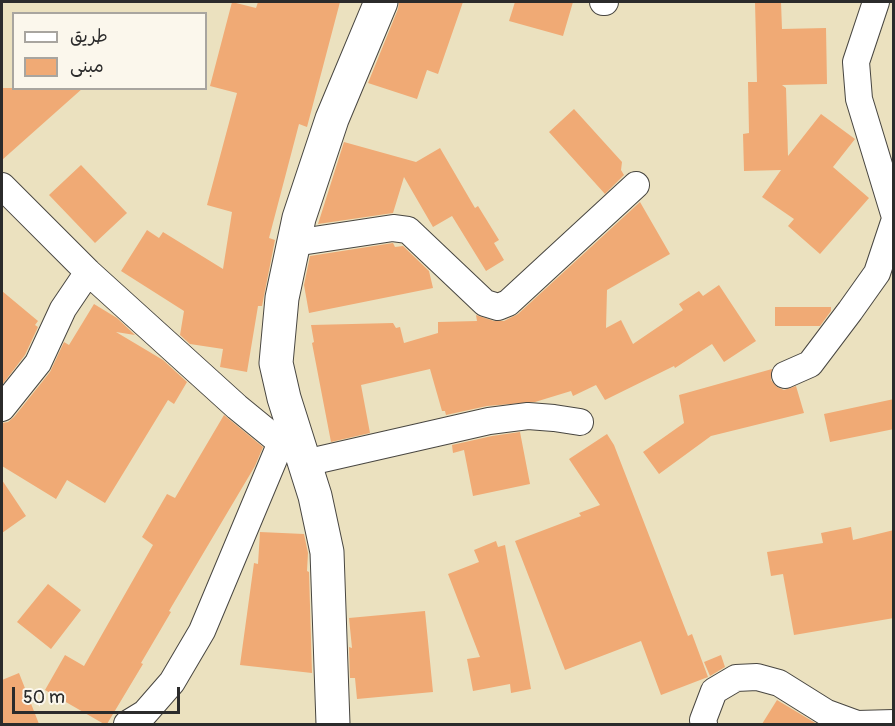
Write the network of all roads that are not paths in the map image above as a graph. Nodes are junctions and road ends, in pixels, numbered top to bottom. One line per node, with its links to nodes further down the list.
1 (381, 2): 7 (street)
2 (876, 2): 5 (street)
3 (636, 185): 7 (street)
4 (2, 186): 8 (street)
5 (894, 214)
6 (894, 222): 9 (street)
7 (294, 243): 12 (street)
8 (88, 272): 10 (street); 12 (street)
9 (785, 375)
10 (2, 408)
11 (580, 422): 13 (street)
12 (286, 431): 13 (street); 15 (street)
13 (305, 464): 16 (street)
14 (894, 723): 17 (street)
15 (127, 724)
16 (333, 724)
17 (704, 724)

